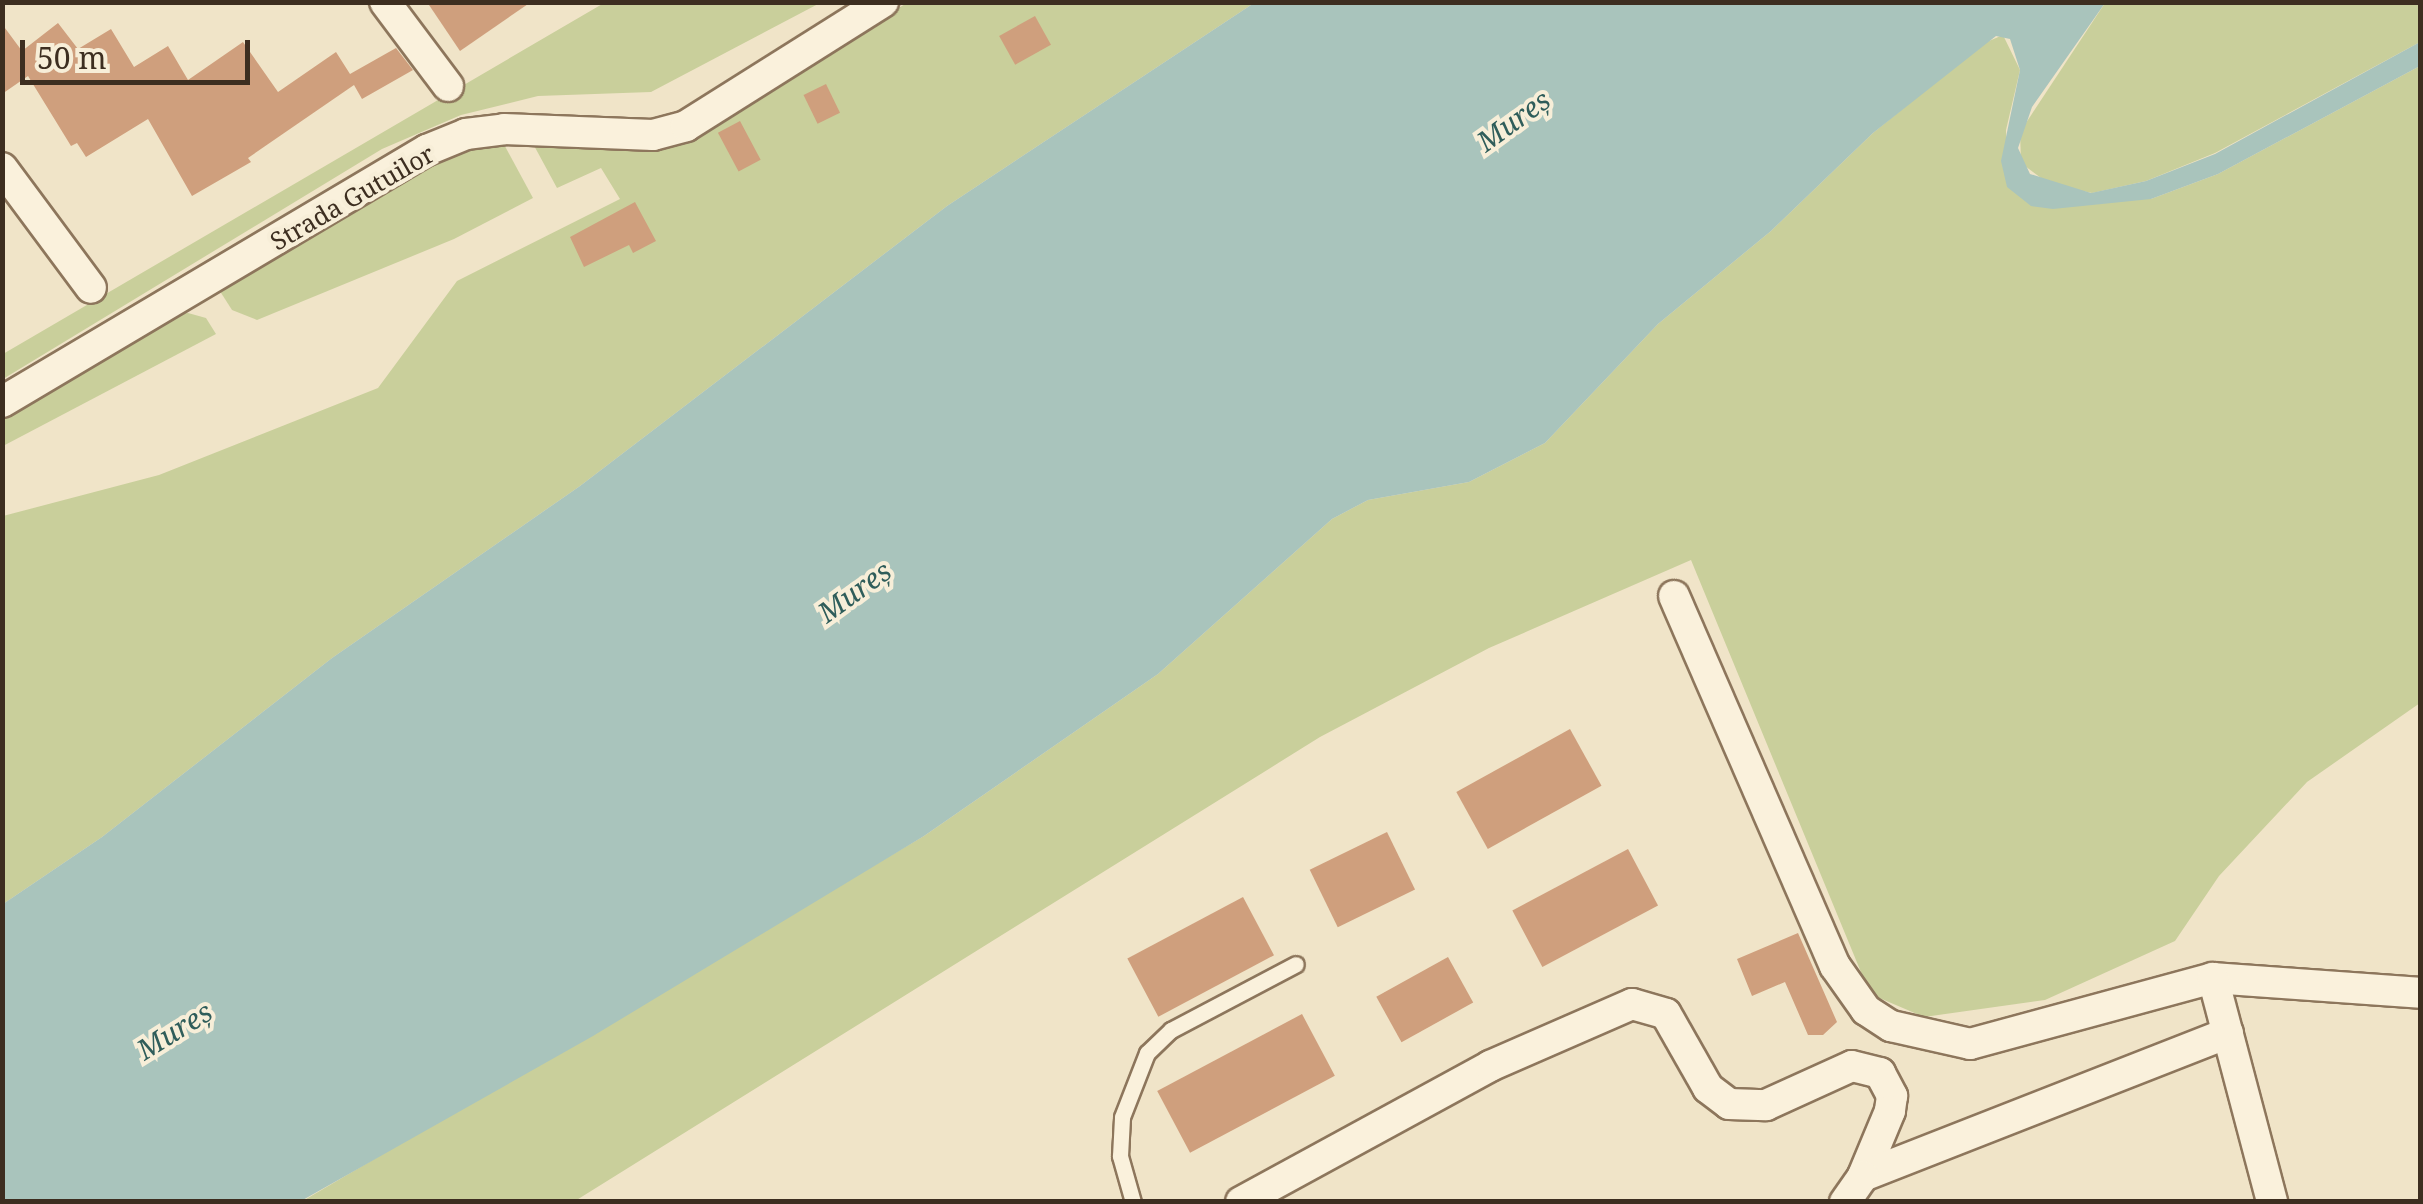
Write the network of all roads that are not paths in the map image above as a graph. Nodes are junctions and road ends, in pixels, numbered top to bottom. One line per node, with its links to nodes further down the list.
1 (385, 2): 3 (street)
2 (883, 2): 6 (street, Strada Gutuilor)
3 (448, 86)
4 (2, 168): 5 (street)
5 (91, 288)
6 (2, 402)
7 (1674, 596): 9 (street)
8 (1296, 964): 13 (lane)
9 (2214, 978): 10 (street); 11 (street)
10 (2420, 992)
11 (2228, 1033): 12 (street); 16 (street)
12 (1862, 1176): 14 (street); 15 (street)
13 (1133, 1202)
14 (1241, 1202)
15 (1845, 1202)
16 (2272, 1202)

